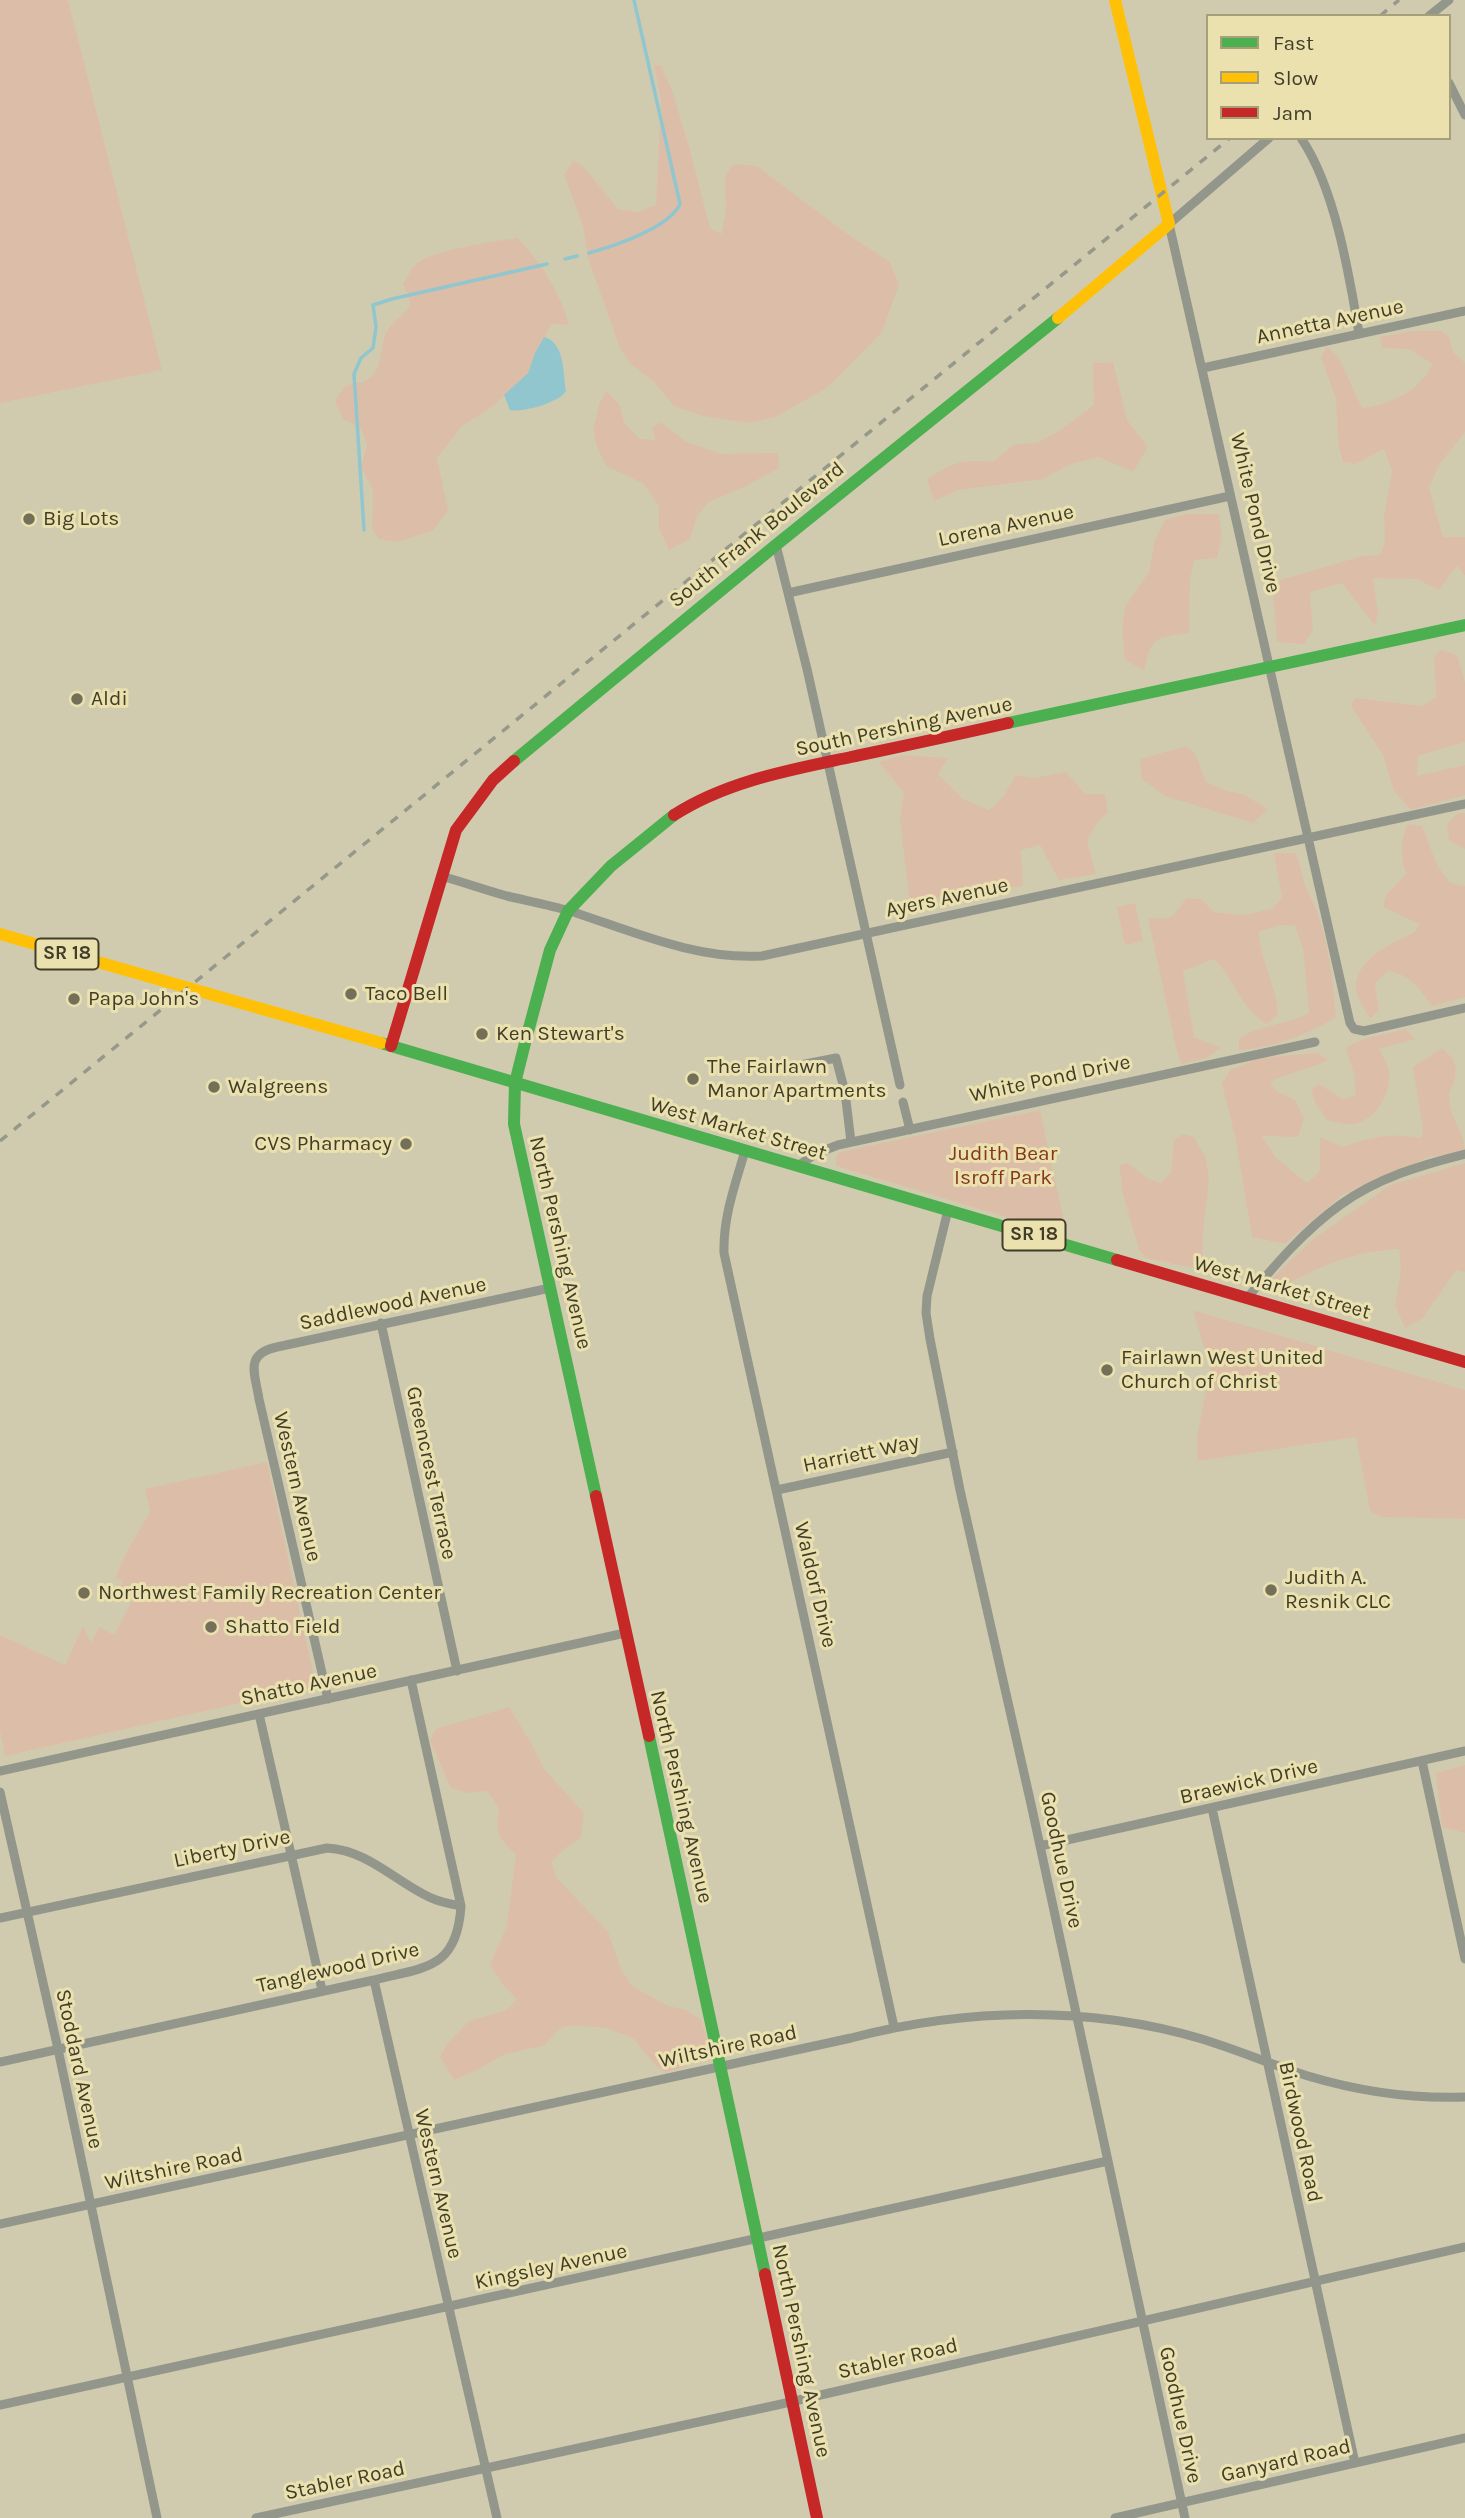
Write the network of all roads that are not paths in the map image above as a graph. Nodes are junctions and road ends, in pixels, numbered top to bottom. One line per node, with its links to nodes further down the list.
1 (1115, 0): 8 (street, White Pond Drive)
2 (1448, 0): 3 (street)
3 (1431, 14)
4 (1451, 87): 5 (street)
5 (1465, 116)
6 (1267, 140): 8 (street, South Frank Boulevard)
7 (1302, 140): 10 (street)
8 (1169, 224): 11 (street, White Pond Drive); 13 (street, South Frank Boulevard)
9 (1465, 311): 10 (street, Annetta Avenue)
10 (1359, 333): 11 (street, Annetta Avenue)
11 (1203, 368): 12 (street, White Pond Drive)
12 (1230, 496): 14 (street, Lorena Avenue); 16 (street, White Pond Drive)
13 (776, 545): 14 (street); 20 (street, South Frank Boulevard)
14 (789, 593): 17 (street)
15 (1465, 625): 16 (street, South Pershing Avenue)
16 (1270, 667): 17 (street, South Pershing Avenue); 19 (street, White Pond Drive)
17 (827, 763): 21 (street, South Pershing Avenue); 23 (street)
18 (1465, 804): 19 (street, Ayers Avenue)
19 (1308, 839): 23 (street, Ayers Avenue); 24 (street, White Pond Drive)
20 (440, 876): 21 (street, Ayers Avenue); 26 (street, South Frank Boulevard)
21 (568, 911): 23 (street, Ayers Avenue); 28 (street, South Pershing Avenue)
22 (0, 934): 26 (street, West Market Street / SR 18)
23 (868, 934): 29 (street)
24 (1465, 1008)
25 (1315, 1042): 31 (street, White Pond Drive)
26 (391, 1046): 28 (street, West Market Street / SR 18)
27 (780, 1069): 32 (street)
28 (515, 1083): 33 (street, West Market Street / SR 18); 37 (street, North Pershing Avenue)
29 (900, 1085)
30 (903, 1102): 31 (street)
31 (910, 1129): 32 (street, White Pond Drive)
32 (851, 1142): 35 (street, White Pond Drive)
33 (745, 1151): 35 (street, West Market Street / SR 18); 43 (street, Waldorf Drive)
34 (1465, 1154): 38 (street)
35 (798, 1166): 36 (street, West Market Street / SR 18)
36 (948, 1210): 38 (street, West Market Street / SR 18); 42 (street, Goodhue Drive)
37 (550, 1288): 39 (street, Saddlewood Avenue); 44 (street, North Pershing Avenue)
38 (1248, 1297): 40 (street, West Market Street / SR 18)
39 (381, 1324): 41 (street, Saddlewood Avenue); 45 (street, Greencrest Terrace)
40 (1465, 1362)
41 (253, 1365): 47 (street, Western Avenue)
42 (953, 1452): 43 (street, Harriett Way); 54 (street, Goodhue Drive)
43 (777, 1490): 63 (street, Waldorf Drive)
44 (625, 1633): 45 (street, Shatto Avenue); 67 (street, North Pershing Avenue)
45 (457, 1671): 46 (street, Shatto Avenue)
46 (411, 1680): 47 (street, Shatto Avenue); 56 (street, Tanglewood Drive)
47 (328, 1699): 48 (street, Shatto Avenue)
48 (259, 1714): 51 (street, Shatto Avenue); 55 (street)
49 (1465, 1751): 50 (street, Braewick Drive)
50 (1422, 1761): 53 (street, Braewick Drive); 59 (street)
51 (0, 1771)
52 (0, 1792): 57 (street, Stoddard Avenue)
53 (1212, 1808): 54 (street, Braewick Drive); 65 (street, Birdwood Road)
54 (1040, 1846): 62 (street, Goodhue Drive)
55 (291, 1854): 56 (street, Liberty Drive); 57 (street, Liberty Drive); 61 (street)
56 (461, 1906): 60 (street, Tanglewood Drive)
57 (27, 1912): 58 (street, Liberty Drive); 64 (street, Stoddard Avenue)
58 (0, 1918)
59 (1465, 1959)
60 (374, 1980): 61 (street, Tanglewood Drive); 69 (street, Western Avenue)
61 (322, 1990): 64 (street, Tanglewood Drive)
62 (1077, 2016): 63 (street, Wiltshire Road); 65 (street, Wiltshire Road); 70 (street, Goodhue Drive)
63 (894, 2027): 67 (street, Wiltshire Road)
64 (58, 2049): 66 (street, Tanglewood Drive); 71 (street, Stoddard Avenue)
65 (1267, 2060): 68 (street, Wiltshire Road); 75 (street, Birdwood Road)
66 (0, 2062)
67 (720, 2067): 69 (street, Wiltshire Road); 73 (street, North Pershing Avenue)
68 (1465, 2097)
69 (409, 2135): 71 (street, Wiltshire Road); 76 (street, Western Avenue)
70 (1108, 2161): 73 (street, Kingsley Avenue); 77 (street, Goodhue Drive)
71 (91, 2205): 72 (street, Wiltshire Road); 78 (street, Stoddard Avenue)
72 (0, 2224)
73 (757, 2239): 76 (street, Kingsley Avenue); 79 (street, North Pershing Avenue)
74 (1465, 2247): 75 (street, Stabler Road)
75 (1314, 2282): 77 (street, Stabler Road); 82 (street, Birdwood Road)
76 (449, 2307): 78 (street, Kingsley Avenue); 83 (street, Western Avenue)
77 (1142, 2320): 79 (street, Stabler Road); 84 (street, Goodhue Drive)
78 (127, 2377): 80 (street, Kingsley Avenue); 85 (street, Stoddard Avenue)
79 (792, 2401): 83 (street, Stabler Road); 88 (street, North Pershing Avenue)
80 (0, 2404)
81 (1465, 2438): 82 (street, Ganyard Road)
82 (1355, 2463): 84 (street, Ganyard Road)
83 (486, 2467): 86 (street, Stabler Road); 87 (street, Western Avenue)
84 (1182, 2503): 89 (street, Ganyard Road); 90 (street, Goodhue Drive)
85 (158, 2518)
86 (256, 2518)
87 (497, 2518)
88 (817, 2518)
89 (1115, 2518)
90 (1185, 2518)

